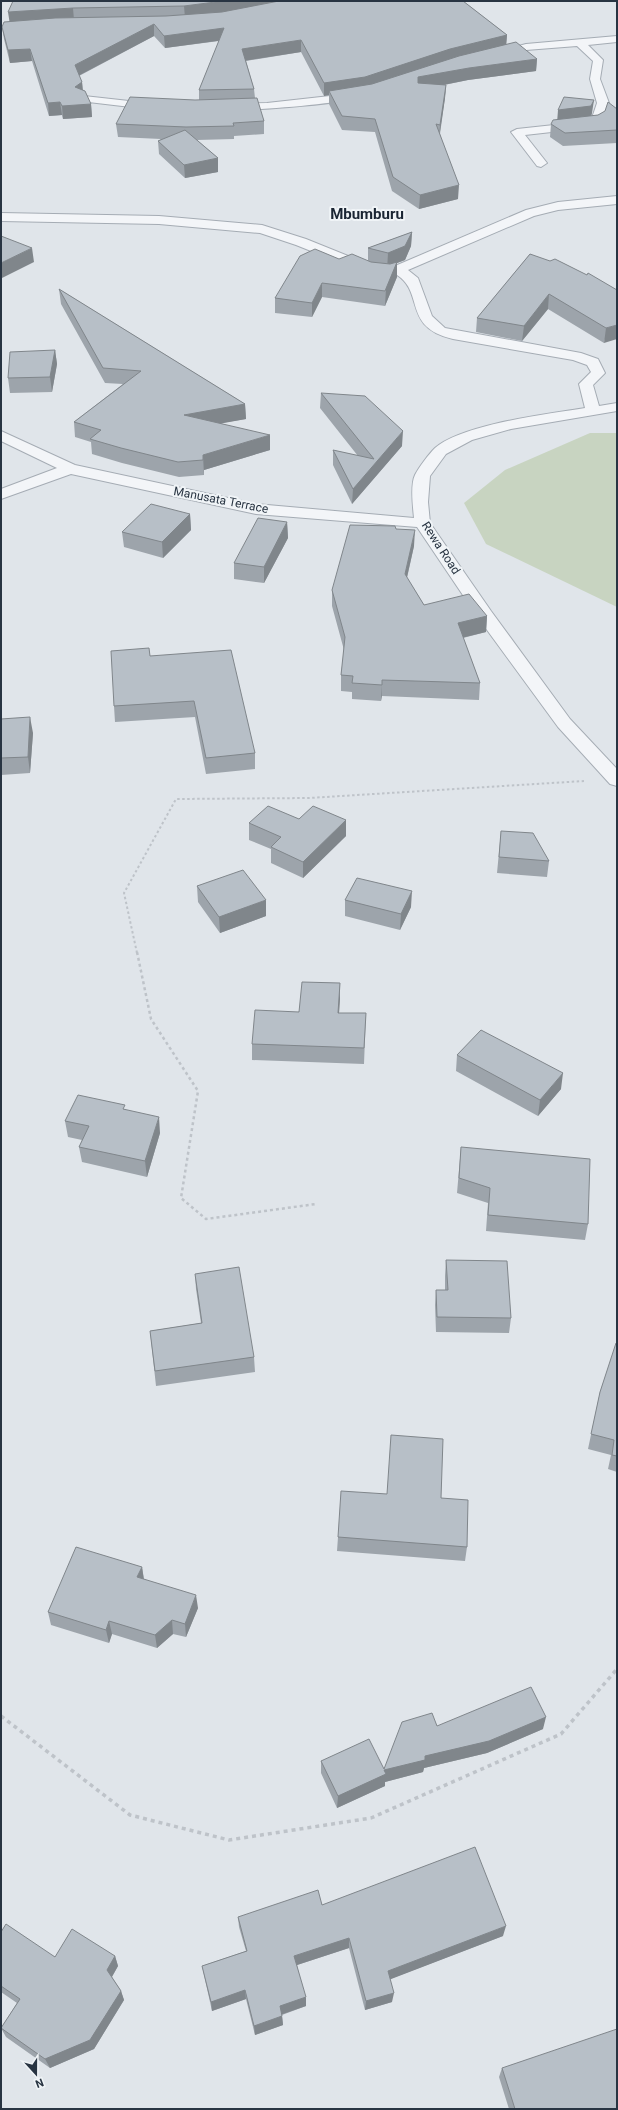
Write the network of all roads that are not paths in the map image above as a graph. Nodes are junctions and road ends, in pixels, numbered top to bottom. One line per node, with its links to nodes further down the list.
1 (617, 39): 2 (street)
2 (578, 41): 3 (street); 8 (street)
3 (483, 58)
4 (367, 94): 7 (street)
5 (84, 99): 6 (street)
6 (166, 108)
7 (222, 108)
8 (541, 163)
9 (617, 200): 11 (street)
10 (1, 217): 11 (street)
11 (399, 270): 13 (street)
12 (617, 407): 13 (street, Rewa Road)
13 (593, 410): 17 (street, Rewa Road)
14 (1, 435): 15 (street, Manusata Terrace)
15 (70, 469): 16 (street); 17 (street, Manusata Terrace)
16 (1, 494)
17 (422, 523): 18 (street, Rewa Road)
18 (617, 780)

